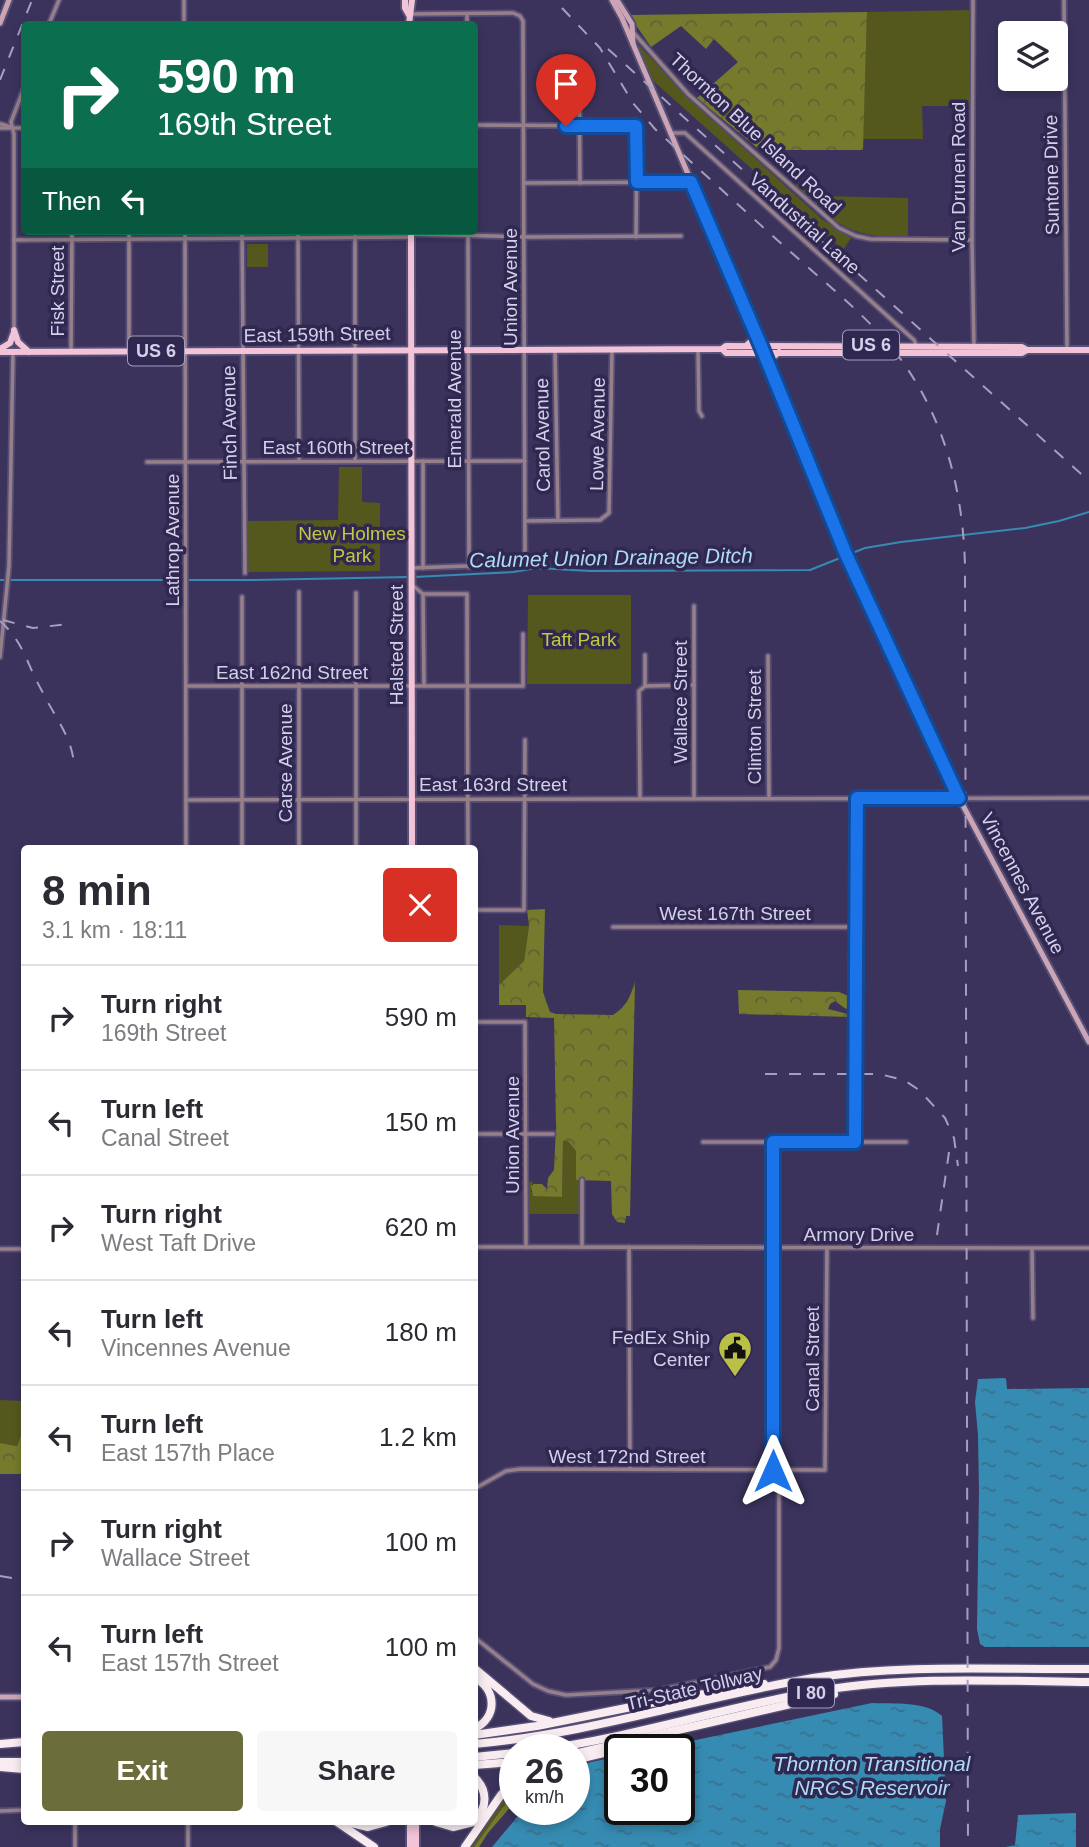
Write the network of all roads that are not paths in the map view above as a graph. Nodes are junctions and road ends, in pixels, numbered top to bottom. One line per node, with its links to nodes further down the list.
1 (9, 0): 11 (street)
2 (58, 0): 14 (street)
3 (184, 0): 15 (street)
4 (405, 0): 12 (main road)
5 (412, 0): 12 (main road)
6 (612, 0): 13 (street, Vincennes Avenue)
7 (617, 0): 19 (street)
8 (972, 0): 50 (street, Van Drunen Road)
9 (1064, 0): 66 (street, Suntone Drive)
10 (467, 14): 12 (street); 17 (street); 24 (street, Union Avenue)
11 (1, 15): 18 (street)
12 (409, 15): 16 (main road)
13 (622, 19): 19 (street, Thornton Blue Island Road); 20 (street, Vincennes Avenue)
14 (50, 21)
15 (184, 21)
16 (409, 21)
17 (467, 21)
18 (0, 23)
19 (634, 33): 20 (street); 50 (street, Thornton Blue Island Road)
20 (632, 44): 29 (street, Vincennes Avenue)
21 (579, 69): 26 (street)
22 (21, 96): 27 (street)
23 (478, 125): 24 (street)
24 (524, 125): 26 (street); 32 (street, Union Avenue)
25 (1, 126): 27 (street)
26 (580, 126): 30 (street); 33 (street)
27 (12, 128): 28 (street); 49 (street)
28 (21, 128)
29 (670, 133): 31 (street, Vincennes Avenue); 62 (street, Vandustrial Lane)
30 (637, 182): 31 (street); 33 (street); 43 (street)
31 (691, 182): 52 (street, Vincennes Avenue)
32 (524, 183): 33 (street); 40 (street, Union Avenue)
33 (580, 183)
34 (478, 234): 40 (street)
35 (72, 235): 47 (street, Fisk Street)
36 (129, 235): 48 (street)
37 (392, 235): 42 (street)
38 (411, 235): 54 (main road, Halsted Street)
39 (468, 235): 55 (street, Emerald Avenue)
40 (524, 236): 43 (street); 56 (street, Union Avenue)
41 (681, 236): 43 (street)
42 (355, 237): 46 (street); 65 (street)
43 (636, 237)
44 (185, 238): 45 (street); 48 (street); 68 (street, Lathrop Avenue)
45 (242, 238): 46 (street); 69 (street, Finch Avenue)
46 (298, 238): 70 (street)
47 (72, 239): 48 (street); 49 (street); 73 (street, Fisk Street)
48 (129, 239): 74 (street)
49 (14, 240): 51 (street)
50 (972, 240): 63 (street, Van Drunen Road)
51 (15, 330): 64 (main road); 72 (main road)
52 (754, 330): 53 (main road); 61 (street, Vincennes Avenue)
53 (747, 346): 60 (main road, US 6); 61 (main road, US 6)
54 (411, 349): 55 (main road, East 159th Street / US 6); 65 (main road, East 159th Street / US 6); 81 (main road, Halsted Street)
55 (468, 349): 56 (main road, East 159th Street / US 6); 83 (street, Emerald Avenue)
56 (524, 349): 57 (main road, East 159th Street / US 6); 84 (street, Union Avenue)
57 (555, 349): 58 (main road, East 159th Street / US 6); 87 (street, Carol Avenue)
58 (612, 349): 59 (main road, East 159th Street / US 6); 87 (street, Lowe Avenue)
59 (698, 349): 60 (main road, US 6); 77 (street)
60 (722, 349): 61 (main road, US 6)
61 (763, 349): 62 (main road, US 6); 75 (main road, US 6); 76 (street, Vincennes Avenue)
62 (917, 349): 63 (main road, US 6); 75 (main road, US 6)
63 (975, 349): 66 (main road, US 6)
64 (0, 350): 71 (main road, East 159th Street / US 6)
65 (355, 350): 70 (main road, East 159th Street / US 6); 80 (street)
66 (1067, 350): 67 (main road, US 6)
67 (1089, 350)
68 (186, 351): 69 (main road, East 159th Street / US 6); 74 (main road, East 159th Street / US 6); 86 (street, Lathrop Avenue)
69 (242, 351): 70 (main road, East 159th Street / US 6); 78 (street, Finch Avenue)
70 (298, 351): 79 (street)
71 (13, 352): 72 (main road, East 159th Street / US 6); 103 (street)
72 (29, 352): 73 (main road, East 159th Street / US 6)
73 (71, 352): 74 (main road, East 159th Street / US 6)
74 (129, 352)
75 (779, 352): 76 (main road)
76 (770, 368): 122 (street, Vincennes Avenue)
77 (702, 416)
78 (243, 461): 79 (street, East 160th Street); 86 (street, East 160th Street); 92 (street, Finch Avenue)
79 (299, 461): 80 (street, East 160th Street)
80 (355, 461): 81 (street, East 160th Street)
81 (411, 461): 82 (street, East 160th Street); 90 (main road, Halsted Street)
82 (423, 461): 83 (street, East 160th Street); 91 (street, Halsted Street)
83 (468, 461): 84 (street, East 160th Street); 89 (street, Emerald Avenue)
84 (525, 461): 88 (street, Union Avenue)
85 (147, 462): 86 (street, East 160th Street)
86 (186, 462): 105 (street, Lathrop Avenue)
87 (558, 520): 88 (street)
88 (525, 521): 89 (street, Union Avenue)
89 (468, 567): 91 (street)
90 (411, 568): 91 (street); 93 (main road, Halsted Street)
91 (424, 568)
92 (245, 573)
93 (411, 584): 96 (street); 98 (main road, Halsted Street)
94 (299, 592): 107 (street, Carse Avenue)
95 (356, 593): 108 (street)
96 (423, 594): 98 (street); 110 (street, Halsted Street); 111 (street)
97 (242, 597): 106 (street)
98 (411, 604): 109 (main road, Halsted Street)
99 (694, 606): 104 (street, Wallace Street)
100 (523, 634): 111 (street, East 162nd Street)
101 (645, 655): 112 (street)
102 (768, 656): 120 (street, Clinton Street)
103 (0, 657)
104 (694, 685): 112 (street); 119 (street, Wallace Street)
105 (186, 686): 106 (street, East 162nd Street); 126 (street, Lathrop Avenue)
106 (242, 686): 107 (street, East 162nd Street); 124 (street)
107 (299, 686): 108 (street, East 162nd Street); 125 (street, Carse Avenue)
108 (356, 686): 109 (street, East 162nd Street); 114 (street)
109 (411, 686): 110 (street, East 162nd Street); 115 (main road, Halsted Street)
110 (424, 686): 111 (street, East 162nd Street)
111 (468, 686): 116 (street)
112 (645, 686): 118 (street)
113 (525, 740): 117 (street)
114 (356, 798): 115 (street, East 163rd Street); 125 (street, East 163rd Street); 130 (street)
115 (411, 798): 116 (street, East 163rd Street); 131 (main road, Halsted Street)
116 (468, 798): 117 (street, East 163rd Street); 132 (street)
117 (525, 798): 118 (street, East 163rd Street); 133 (street)
118 (640, 798): 119 (street, East 163rd Street)
119 (694, 798): 120 (street, East 163rd Street)
120 (769, 798): 121 (street, East 163rd Street)
121 (857, 798): 122 (street, East 163rd Street); 135 (street)
122 (959, 798): 123 (street, East 163rd Street); 137 (street, Vincennes Avenue)
123 (1089, 798)
124 (242, 799): 125 (street, East 163rd Street); 126 (street, East 163rd Street); 128 (street)
125 (299, 799): 129 (street, Carse Avenue)
126 (186, 800): 127 (street, Lathrop Avenue)
127 (186, 845)
128 (242, 845)
129 (299, 845)
130 (356, 845)
131 (412, 845)
132 (468, 845)
133 (478, 910)
134 (613, 927): 135 (street, West 167th Street)
135 (857, 927): 144 (street)
136 (478, 1022): 141 (street, Union Avenue)
137 (1086, 1031): 138 (street, Vincennes Avenue)
138 (1089, 1042)
139 (553, 1133): 141 (street)
140 (478, 1134): 141 (street)
141 (526, 1134): 148 (street, Union Avenue)
142 (703, 1142): 143 (street)
143 (773, 1142): 144 (street); 151 (street)
144 (855, 1142): 145 (street)
145 (906, 1142)
146 (582, 1180): 149 (street)
147 (478, 1247): 148 (street, Armory Drive)
148 (526, 1247): 149 (street, Armory Drive)
149 (582, 1247): 150 (street, Armory Drive)
150 (629, 1247): 151 (street, Armory Drive); 158 (street)
151 (773, 1247): 152 (street, Armory Drive); 160 (street)
152 (827, 1248): 153 (street, Armory Drive); 159 (street, Canal Street)
153 (1032, 1248): 154 (street, Armory Drive); 157 (street)
154 (1089, 1248)
155 (0, 1249): 156 (street)
156 (21, 1249)
157 (1033, 1318)
158 (630, 1469): 160 (street, West 172nd Street); 162 (street, West 172nd Street)
159 (825, 1470): 161 (street, West 172nd Street)
160 (773, 1471): 161 (street, West 172nd Street)
161 (779, 1471): 163 (street)
162 (478, 1487)
163 (478, 1640)
164 (1089, 1669): 169 (highway, Tri-State Tollway / I 80)
165 (478, 1671): 172 (highway)
166 (478, 1680): 173 (highway)
167 (1089, 1682): 168 (highway, Tri-State Tollway / I 80)
168 (886, 1683): 175 (highway, Tri-State Tollway / I 80); 180 (highway)
169 (780, 1684): 172 (highway); 176 (highway, Tri-State Tollway / I 80)
170 (21, 1697): 171 (street)
171 (0, 1698)
172 (575, 1718): 174 (highway)
173 (478, 1726)
174 (478, 1734)
175 (590, 1742)
176 (478, 1744)
177 (21, 1745): 178 (highway)
178 (0, 1746)
179 (499, 1754): 181 (highway)
180 (590, 1754)
181 (478, 1757)
182 (21, 1762): 184 (highway)
183 (499, 1763): 185 (highway)
184 (0, 1765): 186 (highway)
185 (478, 1765)
186 (21, 1768)
187 (478, 1781): 191 (highway)
188 (499, 1798): 202 (highway)
189 (21, 1810): 190 (street)
190 (0, 1811)
191 (478, 1816)
192 (75, 1825): 197 (street)
193 (188, 1825): 198 (street)
194 (341, 1825): 199 (highway)
195 (410, 1825): 200 (main road)
196 (416, 1825): 201 (main road)
197 (75, 1847)
198 (188, 1847)
199 (374, 1847)
200 (410, 1847)
201 (416, 1847)
202 (465, 1847)

